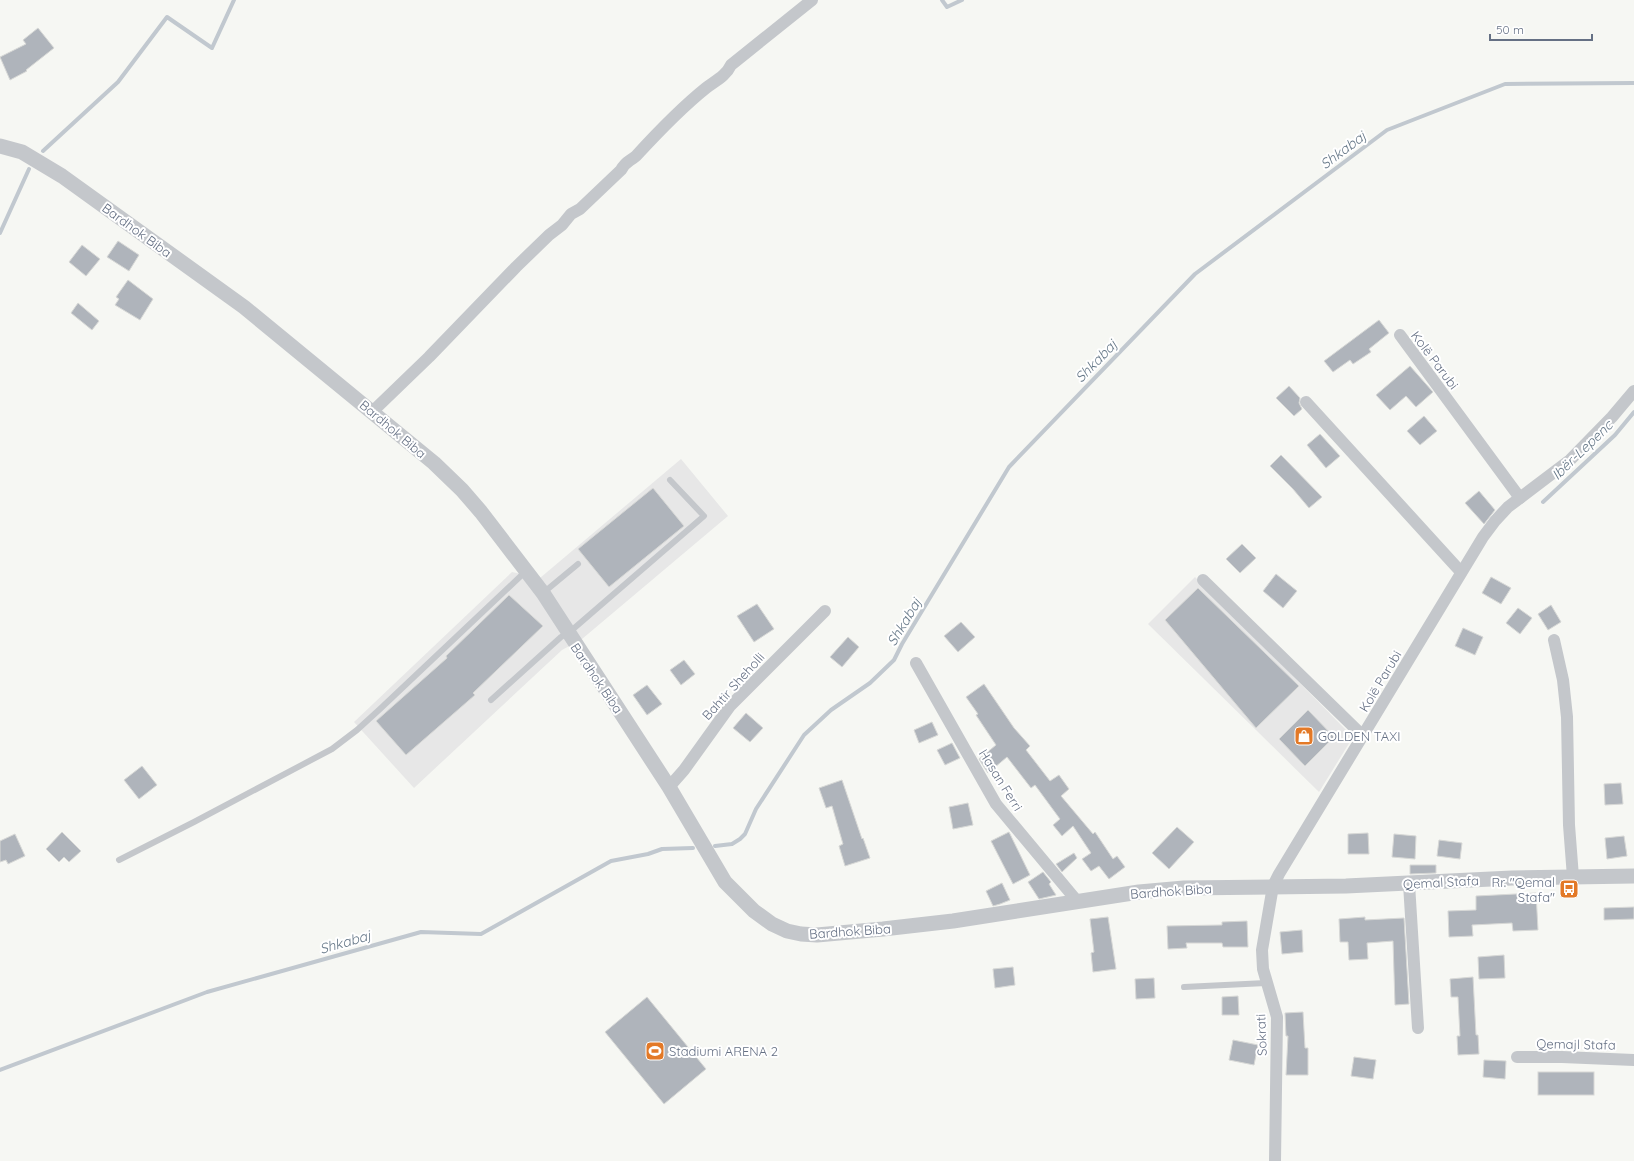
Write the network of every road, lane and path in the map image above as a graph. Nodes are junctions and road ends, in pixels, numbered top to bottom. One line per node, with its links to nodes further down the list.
1 (812, 0): 6 (street)
2 (0, 146): 6 (street, Bardhok Biba)
3 (1400, 336): 8 (street, Kolë Parubi)
4 (1634, 391): 8 (street)
5 (1306, 402): 11 (street)
6 (372, 412): 10 (street, Bardhok Biba)
7 (670, 480): 15 (lane)
8 (1520, 498): 11 (street, Kolë Parubi)
9 (578, 564): 13 (lane)
10 (527, 571): 13 (street, Bardhok Biba); 21 (lane)
11 (1461, 572): 19 (street, Kolë Parubi)
12 (1203, 580): 19 (street)
13 (543, 593): 15 (street, Bardhok Biba)
14 (825, 611): 20 (street, Bahtir Sheholli)
15 (567, 633): 18 (lane); 20 (street, Bardhok Biba)
16 (1554, 640): 23 (street)
17 (916, 663): 26 (street, Hasan Ferri)
18 (491, 700)
19 (1363, 736): 25 (street, Kolë Parubi)
20 (669, 787): 26 (street, Bardhok Biba)
21 (118, 860)
22 (1634, 876): 23 (street, Qemal Stafa)
23 (1573, 877): 24 (street, Qemal Stafa)
24 (1409, 884): 25 (street, Qemal Stafa); 29 (street)
25 (1273, 886): 26 (street, Bardhok Biba); 27 (street, Sokrati)
26 (1077, 901)
27 (1266, 983): 28 (lane); 32 (street, Sokrati)
28 (1184, 987)
29 (1418, 1028)
30 (1517, 1057): 31 (street, Qemajl Stafa)
31 (1634, 1060)
32 (1275, 1161)

